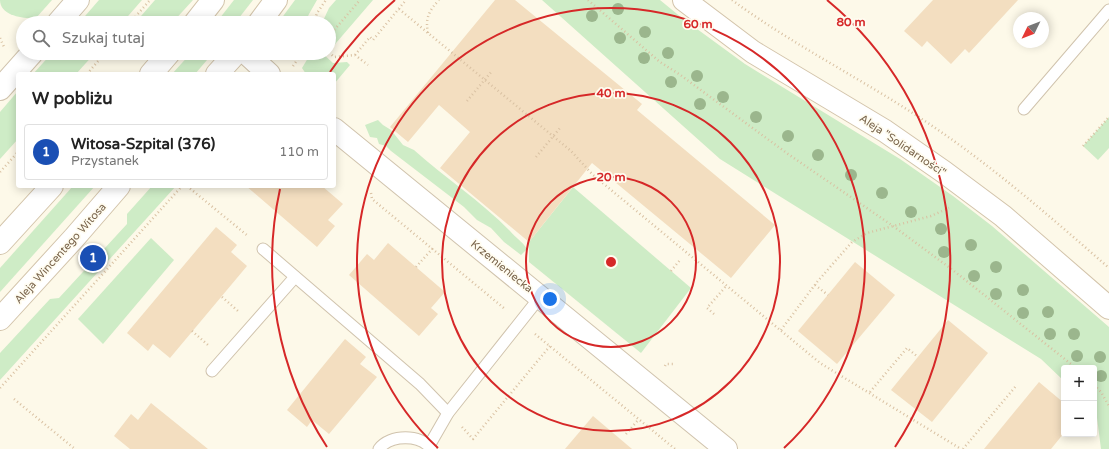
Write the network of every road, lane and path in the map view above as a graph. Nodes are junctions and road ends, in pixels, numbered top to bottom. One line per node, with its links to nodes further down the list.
1 (78, 0): 13 (street)
2 (150, 0): 14 (path)
3 (213, 0): 15 (street)
4 (276, 0): 16 (street)
5 (326, 0): 17 (path)
6 (360, 0): 18 (path)
7 (406, 0): 11 (path)
8 (439, 0): 19 (path)
9 (588, 0): 52 (path)
10 (684, 0): 51 (street, Aleja "Solidarności")
11 (399, 9): 19 (path); 20 (path)
12 (1109, 10): 38 (lane)
13 (64, 16)
14 (136, 16)
15 (200, 16)
16 (264, 16)
17 (316, 16)
18 (336, 28)
19 (428, 33): 35 (path)
20 (355, 55): 21 (path); 28 (path)
21 (336, 57)
22 (26, 60): 36 (street)
23 (99, 60): 31 (path)
24 (163, 60): 32 (street)
25 (230, 60): 33 (street)
26 (254, 60): 34 (street)
27 (298, 60): 29 (path)
28 (368, 65)
29 (290, 69)
30 (492, 71): 35 (path)
31 (89, 72)
32 (153, 72)
33 (219, 72)
34 (268, 72)
35 (485, 80): 37 (path); 42 (path)
36 (0, 89)
37 (467, 101)
38 (1024, 109)
39 (1109, 117): 43 (path)
40 (560, 128): 42 (path)
41 (336, 131): 64 (street, Krzemieniecka)
42 (554, 136): 45 (path); 61 (path)
43 (1083, 146)
44 (16, 154): 46 (path)
45 (536, 157)
46 (0, 172)
47 (50, 188): 53 (street)
48 (117, 188): 67 (street, Aleja Wincentego Witosa)
49 (180, 188): 77 (path)
50 (189, 188): 55 (path)
51 (968, 190): 52 (path); 65 (street, Aleja "Solidarności")
52 (893, 226): 62 (path); 74 (path)
53 (0, 243)
54 (433, 248): 57 (path)
55 (263, 249): 59 (lane)
56 (680, 260): 58 (path)
57 (416, 267)
58 (671, 271)
59 (296, 277): 75 (lane); 82 (lane)
60 (473, 282): 68 (path)
61 (727, 285): 66 (path); 69 (path)
62 (815, 285): 63 (path); 69 (path)
63 (828, 295)
64 (540, 297): 68 (lane); 89 (street, Krzemieniecka)
65 (1109, 308)
66 (714, 314)
67 (0, 319)
68 (521, 322): 70 (path); 82 (lane)
69 (781, 330): 79 (path)
70 (550, 346): 82 (path); 83 (path)
71 (918, 357): 79 (path)
72 (666, 364): 73 (path)
73 (673, 364)
74 (1072, 365)
75 (212, 371)
76 (1016, 386): 90 (path)
77 (0, 388)
78 (1097, 388): 81 (path)
79 (870, 392): 90 (path)
80 (14, 399): 87 (path)
81 (1109, 406)
82 (448, 413): 85 (lane)
83 (639, 419): 84 (path); 86 (path)
84 (626, 434)
85 (430, 447): 88 (lane)
86 (674, 448)
87 (75, 449)
88 (379, 449)
89 (726, 449)
90 (962, 449)

